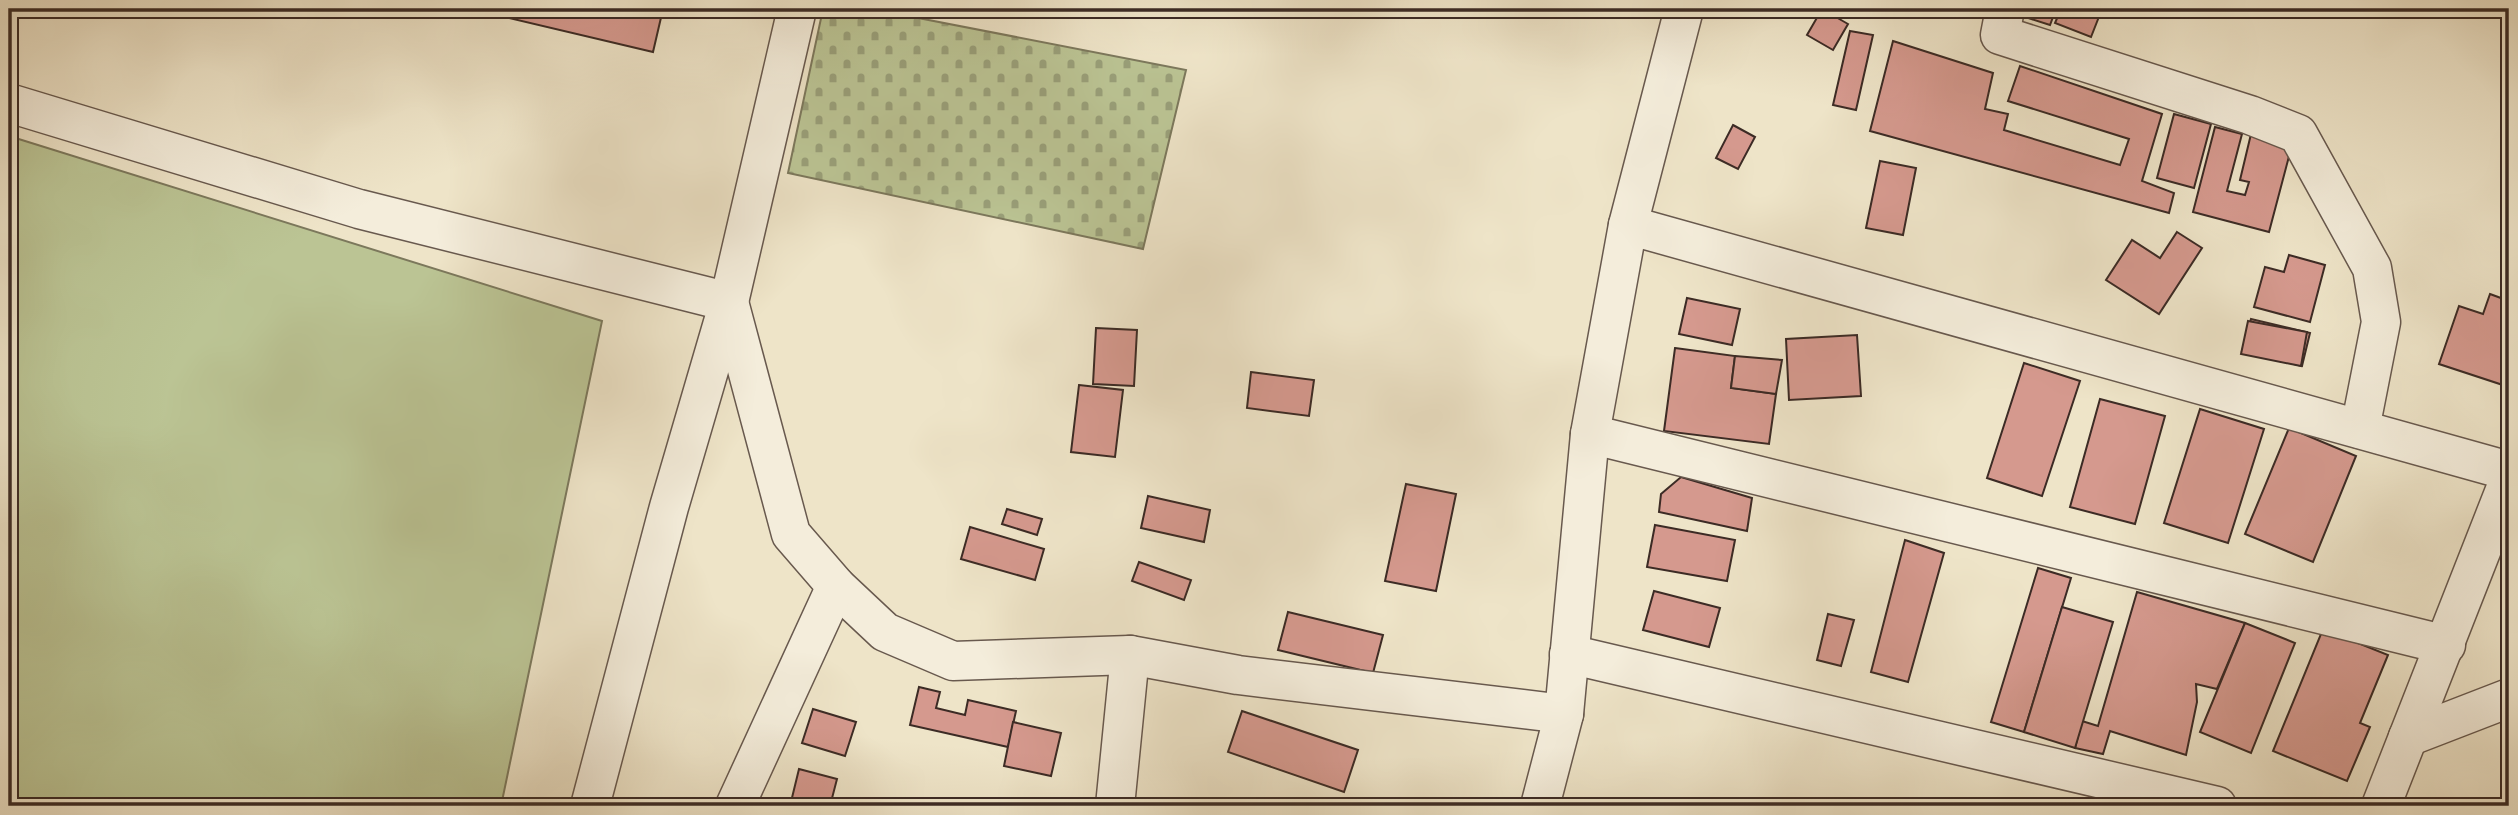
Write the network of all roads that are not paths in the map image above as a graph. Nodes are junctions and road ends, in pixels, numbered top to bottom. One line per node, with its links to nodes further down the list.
1 (797, 9): 6 (street)
2 (1684, 9): 5 (street)
3 (2005, 9): 7 (street)
4 (9, 103): 6 (street)
5 (1628, 225): 7 (street); 8 (street)
6 (729, 302): 11 (street); 18 (street)
7 (2360, 429): 9 (street)
8 (1590, 434): 12 (street); 14 (street)
9 (2509, 471)
10 (2509, 480): 12 (street)
11 (836, 586): 13 (street); 19 (street)
12 (2446, 645): 17 (street)
13 (1130, 654): 16 (street); 20 (street)
14 (1569, 654): 16 (street); 22 (street)
15 (2509, 698): 17 (street)
16 (1564, 713): 21 (street)
17 (2408, 737): 23 (street)
18 (590, 806)
19 (735, 806)
20 (1115, 806)
21 (1540, 806)
22 (2217, 806)
23 (2381, 806)

